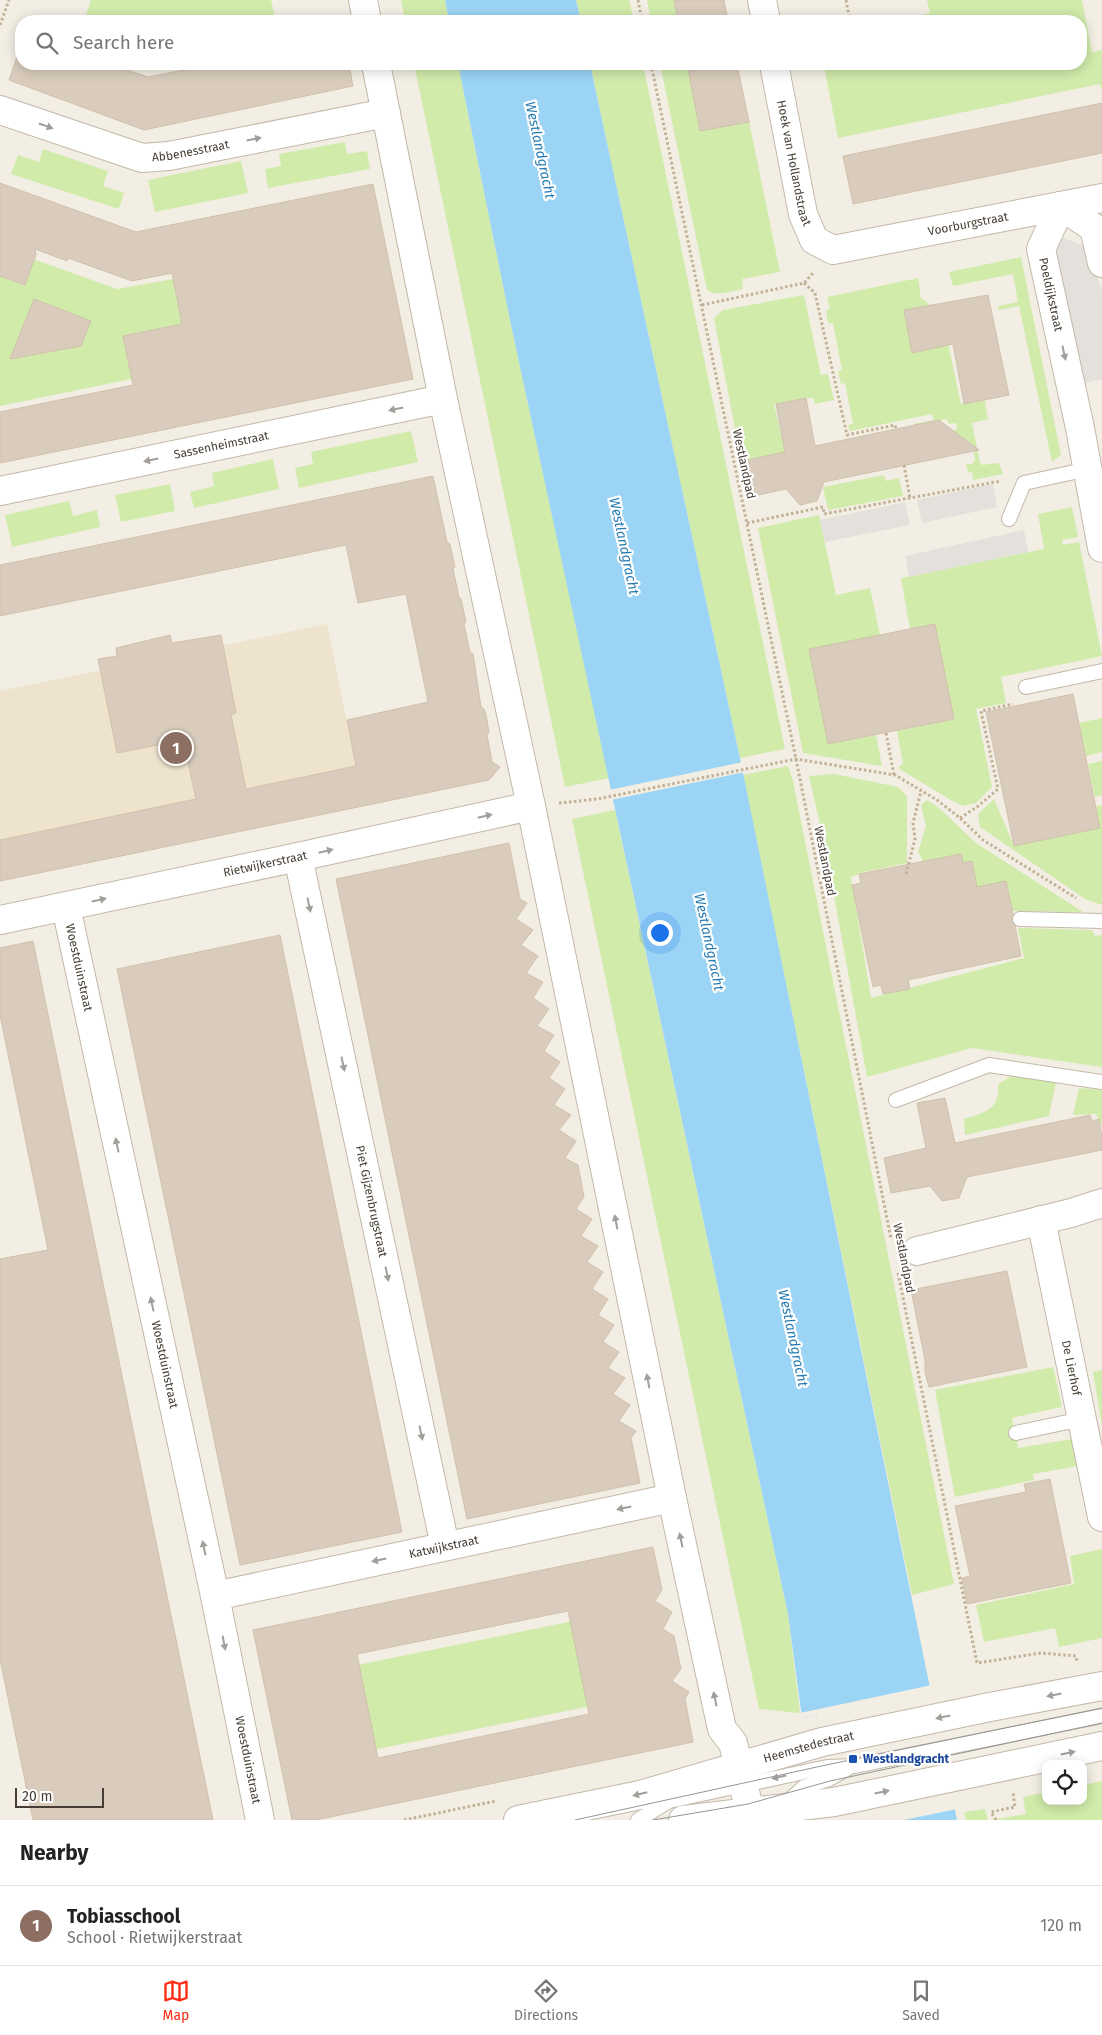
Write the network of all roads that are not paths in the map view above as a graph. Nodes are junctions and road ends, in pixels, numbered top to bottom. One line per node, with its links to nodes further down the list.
1 (363, 0): 3 (street)
2 (762, 0): 4 (street)
3 (366, 15)
4 (765, 15)
5 (377, 70): 8 (street)
6 (775, 70): 11 (street, Hoek van Hollandstraat)
7 (0, 110): 8 (street, Abbenesstraat, one-way to 8)
8 (386, 113): 13 (street)
9 (1102, 198): 10 (street, Voorburgstraat)
10 (1061, 206): 11 (street, Voorburgstraat); 12 (street); 14 (street, Poeldijkstraat, one-way to 14)
11 (833, 250)
12 (1102, 263)
13 (444, 399): 16 (street, Sassenheimstraat, one-way to 16); 21 (street)
14 (1091, 426): 15 (street, Poeldijkstraat)
15 (1088, 469): 17 (lane); 18 (street, Poeldijkstraat)
16 (0, 491)
17 (1009, 519)
18 (1102, 548)
19 (1102, 671): 20 (lane)
20 (1026, 687)
21 (531, 806): 22 (street, Rietwijkerstraat, one-way to 21); 34 (street, one-way to 21)
22 (298, 857): 23 (street, Rietwijkerstraat, one-way to 22); 36 (street, Piet Gijzenbrugstraat, one-way to 36)
23 (66, 907): 25 (street, Rietwijkerstraat); 37 (street, Woestduinstraat, one-way to 23)
24 (1020, 919): 26 (lane)
25 (0, 920)
26 (1102, 921)
27 (1102, 1082): 28 (lane)
28 (896, 1100)
29 (1102, 1203): 30 (street)
30 (1041, 1220): 31 (street); 32 (street, De Lierhof)
31 (904, 1247)
32 (1082, 1420): 33 (lane); 35 (street, De Lierhof)
33 (1016, 1433)
34 (672, 1498): 36 (street, Katwijkstraat, one-way to 36); 41 (street, one-way to 34)
35 (1102, 1517)
36 (446, 1546): 37 (street, Katwijkstraat, one-way to 37)
37 (215, 1596): 44 (street, Woestduinstraat, one-way to 44)
38 (1102, 1686): 42 (street, Heemstedestraat, one-way to 42)
39 (1102, 1716): 42 (lane, Heemstedestraat)
40 (1102, 1746): 42 (street, Heemstedestraat, one-way to 40)
41 (739, 1765): 42 (street, Heemstedestraat, one-way to 41); 43 (street); 45 (street, Heemstedestraat, one-way to 45); 46 (lane, Heemstedestraat)
42 (828, 1772): 43 (street, Heemstedestraat)
43 (751, 1816): 47 (street, Heemstedestraat)
44 (260, 1820)
45 (518, 1820)
46 (638, 1820)
47 (683, 1820)

